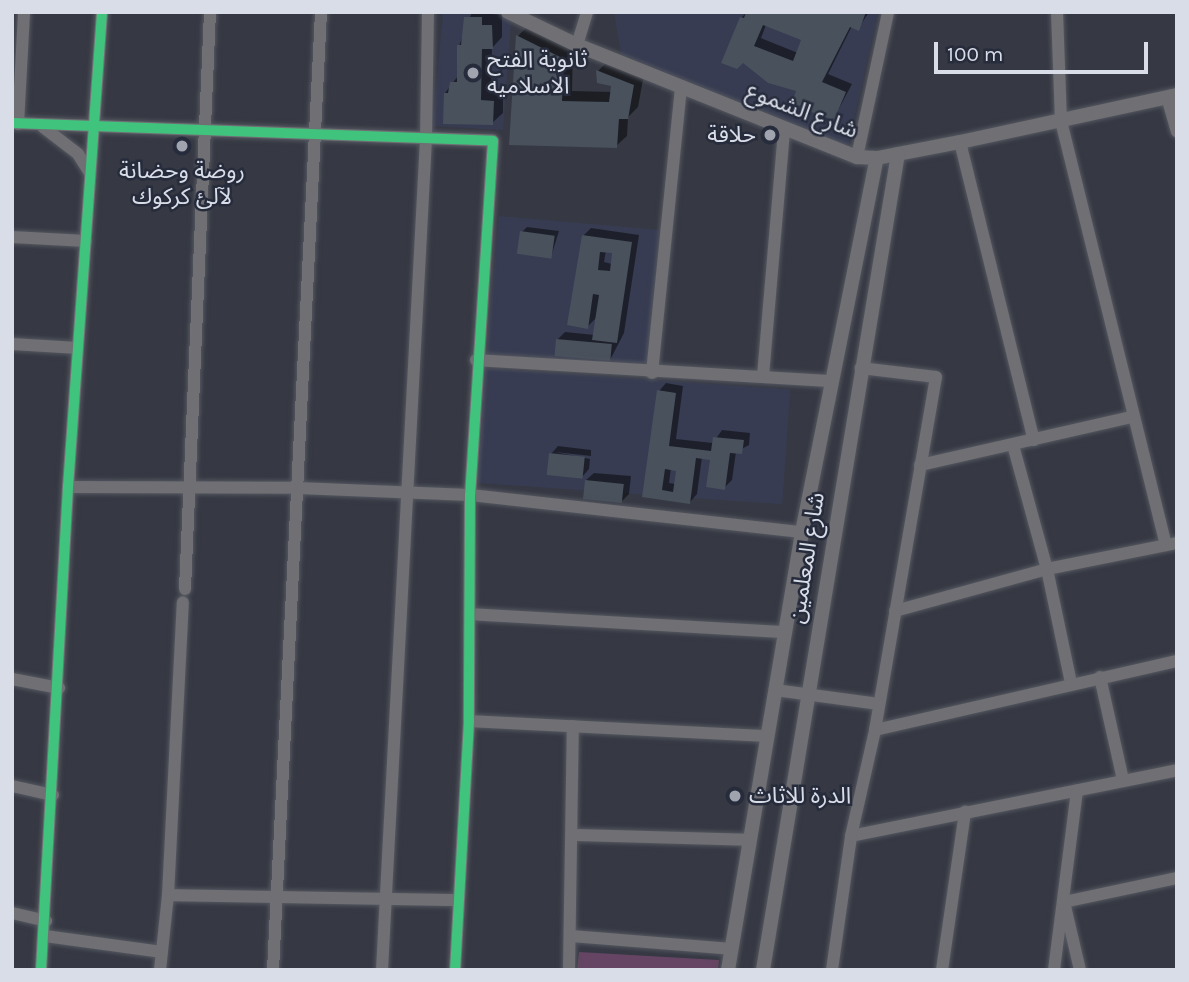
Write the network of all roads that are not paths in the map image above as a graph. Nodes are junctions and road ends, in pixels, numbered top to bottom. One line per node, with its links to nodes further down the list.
1 (24, 12): 14 (street)
2 (102, 12): 16 (street)
3 (210, 12): 18 (street)
4 (321, 12): 20 (street)
5 (428, 12): 21 (street)
6 (508, 12): 10 (street, شارع الشموع)
7 (587, 12): 10 (street)
8 (888, 12): 24 (street)
9 (1057, 12): 13 (street)
10 (577, 45): 11 (street, شارع الشموع)
11 (681, 87): 17 (street, شارع الشموع); 33 (street)
12 (1172, 96): 13 (street, شارع الشموع); 19 (street)
13 (1061, 121): 22 (street, شارع الشموع); 36 (street)
14 (15, 124): 15 (street)
15 (41, 125): 16 (street); 26 (street)
16 (94, 129): 18 (street); 26 (street)
17 (784, 130): 24 (street, شارع الشموع); 34 (street)
18 (202, 131): 20 (street); 40 (street)
19 (1177, 131)
20 (313, 137): 21 (street); 42 (street)
21 (426, 139): 31 (street); 43 (street)
22 (960, 142): 23 (street, شارع الشموع); 37 (street)
23 (898, 154): 25 (street, شارع الشموع); 32 (street, شارع المعلمين)
24 (858, 157): 25 (street, شارع الشموع)
25 (877, 158): 35 (street, شارع المعلمين)
26 (90, 173): 28 (street)
27 (12, 237): 28 (street)
28 (86, 241): 30 (street)
29 (12, 344): 30 (street)
30 (78, 348): 41 (street)
31 (476, 360): 33 (street); 44 (street)
32 (862, 368): 39 (street); 57 (street, شارع المعلمين)
33 (652, 373): 34 (street)
34 (763, 376): 35 (street)
35 (831, 382): 45 (street, شارع المعلمين)
36 (1132, 417): 37 (street); 46 (street)
37 (1034, 440): 38 (street)
38 (1013, 445): 39 (street); 47 (street)
39 (920, 465): 48 (street)
40 (191, 486): 41 (street); 42 (street); 73 (street)
41 (68, 487): 55 (street)
42 (298, 488): 43 (street); 74 (street)
43 (405, 492): 44 (street); 75 (street)
44 (470, 495): 45 (street); 49 (street)
45 (802, 532): 50 (street, شارع المعلمين)
46 (1171, 544): 47 (street)
47 (1047, 569): 48 (street); 54 (street)
48 (895, 611): 58 (street)
49 (470, 614): 50 (street); 59 (street)
50 (784, 632): 56 (street, شارع المعلمين)
51 (1177, 661): 52 (street)
52 (1100, 677): 54 (street); 64 (street)
53 (12, 679): 55 (street)
54 (1071, 683): 61 (street)
55 (59, 688): 67 (street)
56 (775, 690): 57 (street); 62 (street, شارع المعلمين)
57 (808, 695): 58 (street); 91 (street, شارع المعلمين)
58 (880, 704): 61 (street)
59 (469, 721): 60 (street); 76 (street)
60 (573, 726): 62 (street); 69 (street)
61 (875, 730): 70 (street)
62 (767, 736): 71 (street, شارع المعلمين)
63 (1177, 770): 64 (street)
64 (1123, 780): 66 (street)
65 (12, 786): 67 (street)
66 (1077, 790): 68 (street); 77 (street)
67 (53, 795): 79 (street)
68 (965, 813): 70 (street); 93 (street)
69 (573, 835): 71 (street); 81 (street)
70 (851, 836): 92 (street)
71 (750, 840): 82 (street, شارع المعلمين)
72 (1177, 878): 77 (street)
73 (168, 895): 74 (street); 83 (street)
74 (276, 897): 75 (street); 86 (street)
75 (386, 899): 76 (street); 87 (street)
76 (458, 900): 88 (street)
77 (1064, 902): 94 (street); 95 (street)
78 (12, 913): 79 (street)
79 (46, 921): 80 (street)
80 (45, 936): 83 (street); 84 (street)
81 (571, 936): 82 (street); 89 (street)
82 (731, 948): 90 (street, شارع المعلمين)
83 (162, 952): 85 (street)
84 (41, 970)
85 (160, 970)
86 (273, 970)
87 (382, 970)
88 (455, 970)
89 (569, 970)
90 (728, 970)
91 (763, 970)
92 (832, 970)
93 (942, 970)
94 (1054, 970)
95 (1080, 970)

